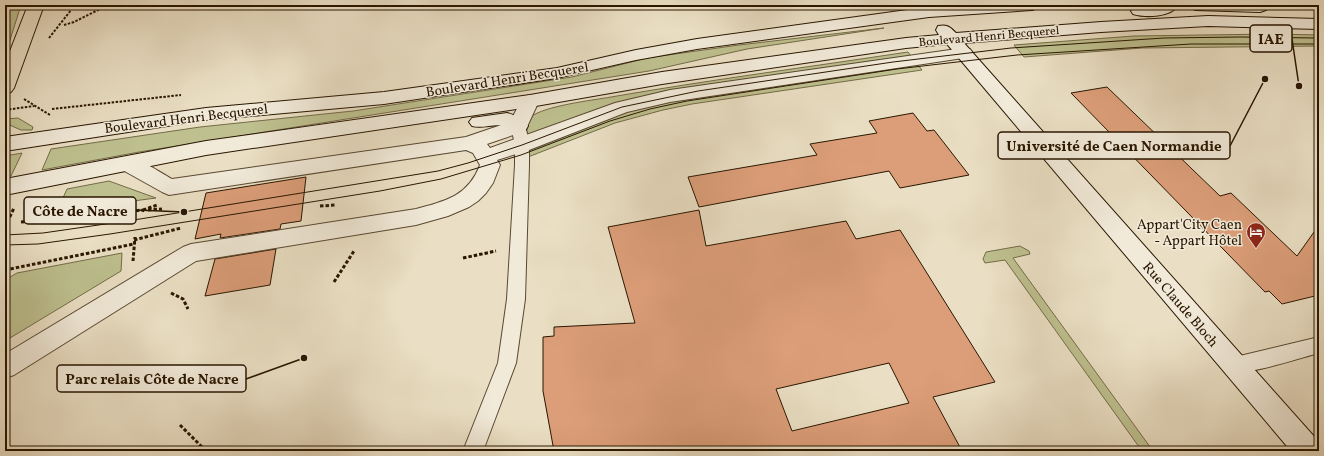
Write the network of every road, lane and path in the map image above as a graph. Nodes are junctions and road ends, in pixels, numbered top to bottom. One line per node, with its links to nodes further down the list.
1 (36, 5): 16 (main road)
2 (75, 5): 13 (path)
3 (108, 5): 10 (path)
4 (1032, 5): 8 (main road, Boulevard Henri Becquerel)
5 (1171, 5): 8 (main road, Boulevard Henri Becquerel)
6 (1196, 5): 7 (main road)
7 (1319, 9)
8 (929, 14): 14 (main road, Rue Claude Bloch); 15 (main road, Boulevard Henri Becquerel); 22 (main road, Boulevard Henri Becquerel)
9 (1319, 24): 14 (main road, Boulevard Henri Becquerel)
10 (64, 25)
11 (56, 26): 12 (path)
12 (53, 27)
13 (48, 39)
14 (958, 46): 15 (main road, Boulevard Henri Becquerel); 20 (main road); 41 (main road, Rue Claude Bloch)
15 (662, 78): 18 (main road, Boulevard Henri Becquerel)
16 (5, 88)
17 (23, 98): 19 (path)
18 (530, 101): 20 (main road); 21 (main road, Boulevard Henri Becquerel)
19 (5, 110)
20 (520, 135): 21 (main road); 23 (main road); 45 (lane)
21 (282, 136): 24 (main road, Boulevard Henri Becquerel)
22 (5, 144)
23 (477, 150): 24 (main road); 42 (main road)
24 (126, 163): 25 (main road, Boulevard Henri Becquerel)
25 (5, 187)
26 (14, 207): 29 (path)
27 (142, 213): 28 (path)
28 (21, 222)
29 (5, 227)
30 (181, 228): 31 (path)
31 (134, 244): 35 (path); 36 (path)
32 (357, 247): 37 (path)
33 (498, 251): 34 (path)
34 (463, 258)
35 (132, 266)
36 (5, 270)
37 (334, 282)
38 (170, 293): 39 (path)
39 (188, 310)
40 (1319, 345): 41 (lane)
41 (1234, 365): 46 (main road, Rue Claude Bloch)
42 (5, 367)
43 (180, 425): 44 (path)
44 (206, 451)
45 (473, 451)
46 (1309, 451)

